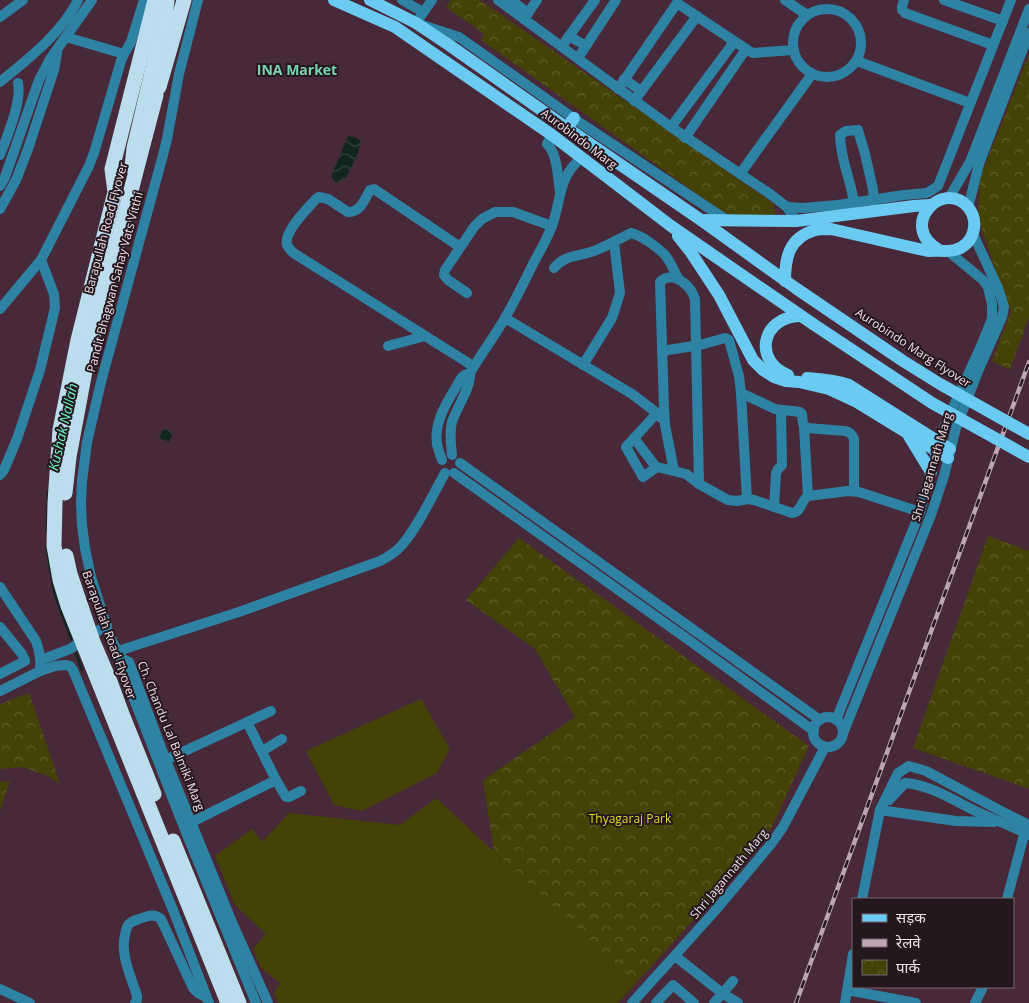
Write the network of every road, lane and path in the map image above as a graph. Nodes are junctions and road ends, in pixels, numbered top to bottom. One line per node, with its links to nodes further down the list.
1 (23, 0): 28 (street)
2 (78, 0): 47 (street)
3 (92, 0): 33 (street)
4 (144, 0): 41 (street)
5 (155, 0): 162 (highway, Barapullah Road Flyover, bridge)
6 (167, 0): 65 (highway, bridge)
7 (184, 0): 65 (highway, Barapullah Road Flyover, bridge)
8 (198, 0): 124 (street, Pandit Bhagwan Sahay Vats Vitthi)
9 (334, 0): 58 (main road, Aurobindo Marg)
10 (370, 0): 29 (main road, Aurobindo Marg)
11 (402, 0): 29 (street, Aurobindo Marg)
12 (432, 0): 29 (street)
13 (498, 0): 22 (street)
14 (537, 0): 26 (street)
15 (595, 0): 32 (street)
16 (616, 0): 37 (street)
17 (785, 0): 25 (street)
18 (904, 0): 35 (street)
19 (944, 0): 30 (street)
20 (1011, 0): 30 (street)
21 (677, 2): 27 (street); 45 (street)
22 (511, 3): 26 (street)
23 (832, 4): 25 (street); 43 (street)
24 (1029, 9): 64 (street)
25 (806, 15): 40 (street)
26 (526, 16): 36 (street)
27 (697, 16): 34 (street); 50 (street)
28 (0, 17)
29 (420, 17): 54 (street, Aurobindo Marg); 54 (main road, Aurobindo Marg)
30 (1003, 21): 35 (street)
31 (1029, 33): 70 (street)
32 (569, 36): 36 (street); 37 (street)
33 (66, 37): 38 (street); 41 (street)
34 (734, 42): 39 (street); 53 (street)
35 (993, 45): 52 (street)
36 (562, 46): 42 (street)
37 (586, 46): 42 (street)
38 (59, 48): 46 (street); 69 (street)
39 (746, 50): 40 (street); 55 (street)
40 (794, 50): 44 (street)
41 (124, 54): 82 (street)
42 (578, 58): 49 (street)
43 (857, 60): 44 (street); 52 (street)
44 (812, 74): 61 (street)
45 (624, 79): 49 (street); 50 (street)
46 (38, 80): 48 (street); 62 (street)
47 (0, 82): 48 (street)
48 (18, 82): 59 (street)
49 (618, 89): 51 (street)
50 (641, 91): 51 (street)
51 (634, 100): 56 (street)
52 (970, 104): 66 (street)
53 (680, 116): 55 (street); 56 (street)
54 (570, 123): 72 (main road, Aurobindo Marg); 73 (street, Aurobindo Marg)
55 (694, 125): 57 (street)
56 (671, 128): 57 (street)
57 (685, 138): 61 (street)
58 (549, 139): 60 (main road, Aurobindo Marg); 63 (street)
59 (0, 155)
60 (582, 158): 63 (street); 76 (main road, Aurobindo Marg)
61 (740, 174): 68 (street)
62 (0, 186)
63 (560, 192): 75 (street)
64 (949, 198): 67 (main road); 70 (main road)
65 (129, 199): 163 (highway, Barapullah Road Flyover, bridge)
66 (872, 206): 67 (main road); 71 (main road); 71 (street)
67 (930, 206): 81 (main road)
68 (787, 207): 71 (street); 74 (street)
69 (0, 208)
70 (968, 208): 78 (main road)
71 (852, 209): 74 (main road); 77 (main road)
72 (701, 220): 73 (main road); 85 (main road, Aurobindo Marg)
73 (728, 221): 74 (main road)
74 (796, 222)
75 (552, 226): 80 (street); 89 (street)
76 (671, 226): 88 (main road, Aurobindo Marg); 101 (main road)
77 (851, 233): 81 (main road); 85 (main road)
78 (973, 234): 81 (main road); 105 (street, Shri Jagannath Marg)
79 (614, 242): 83 (street); 84 (street); 94 (street)
80 (460, 247): 86 (street); 90 (street)
81 (944, 251): 104 (street, Shri Jagannath Marg)
82 (41, 260): 87 (street); 114 (street)
83 (554, 268)
84 (678, 278): 92 (street); 93 (street)
85 (785, 280): 102 (main road, Aurobindo Marg Flyover, bridge)
86 (467, 293)
87 (0, 309)
88 (800, 316): 104 (main road); 107 (main road, bridge)
89 (505, 318): 94 (street); 95 (street)
90 (424, 336): 91 (street); 95 (street)
91 (388, 346)
92 (696, 346): 93 (street); 96 (street); 115 (street)
93 (662, 350): 99 (street)
94 (583, 365): 98 (street)
95 (472, 370): 106 (street); 108 (street)
96 (741, 393): 97 (street); 118 (street)
97 (781, 410): 100 (street); 119 (street)
98 (656, 413): 99 (street); 103 (street)
99 (665, 425): 111 (street)
100 (804, 427): 116 (street); 117 (street)
101 (906, 431): 104 (main road); 112 (main road)
102 (1029, 434)
103 (634, 438): 110 (street); 110 (street)
104 (938, 446): 105 (main road); 112 (street, Shri Jagannath Marg)
105 (949, 453): 135 (street, Shri Jagannath Marg)
106 (452, 455): 108 (street); 109 (street)
107 (1029, 457)
108 (442, 460): 113 (street)
109 (460, 463): 113 (street); 122 (street)
110 (657, 467): 111 (street)
111 (674, 471): 115 (street)
112 (931, 472): 120 (street, Shri Jagannath Marg)
113 (449, 473): 123 (street); 126 (street)
114 (0, 475)
115 (699, 484): 118 (street)
116 (857, 491): 117 (street); 120 (street)
117 (808, 496): 119 (street)
118 (747, 499): 119 (street)
119 (774, 507)
120 (920, 512): 132 (street, Shri Jagannath Marg)
121 (0, 587): 127 (street)
122 (671, 614): 123 (street); 131 (street)
123 (664, 622): 134 (street)
124 (106, 625): 126 (street, Pandit Bhagwan Sahay Vats Vitthi); 127 (street)
125 (0, 627): 128 (street)
126 (119, 654): 139 (street, Ch. Chandu Lal Balmiki Marg)
127 (40, 666): 129 (street); 158 (street)
128 (0, 674)
129 (0, 691)
130 (271, 711): 133 (street)
131 (820, 720): 132 (street); 134 (street)
132 (836, 720): 135 (street)
133 (247, 722): 138 (street); 139 (street)
134 (814, 731): 137 (street)
135 (842, 736): 137 (street)
136 (282, 739): 138 (street)
137 (826, 747): 148 (street, Shri Jagannath Marg)
138 (262, 751): 140 (street)
139 (162, 762): 143 (street, Ch. Chandu Lal Balmiki Marg); 156 (street, Ch. Chandu Lal Balmiki Marg)
140 (276, 780): 141 (street); 143 (street)
141 (301, 791)
142 (880, 810): 144 (street); 144 (street); 145 (street); 146 (street)
143 (192, 822): 153 (street, Ch. Chandu Lal Balmiki Marg)
144 (999, 822): 145 (street)
145 (1027, 829): 147 (street)
146 (862, 898)
147 (1006, 898)
148 (674, 956): 155 (street); 165 (street, Shri Jagannath Marg)
149 (852, 961): 154 (street)
150 (733, 981): 155 (street)
151 (982, 988): 171 (street)
152 (0, 989): 160 (street)
153 (262, 990): 156 (street); 164 (street, Ch. Chandu Lal Balmiki Marg)
154 (848, 990): 157 (street); 169 (street)
155 (722, 993): 167 (street); 168 (street)
156 (254, 999)
157 (870, 999): 170 (street)
158 (208, 1000): 161 (street)
159 (663, 1001): 166 (street)
160 (30, 1003)
161 (135, 1003)
162 (228, 1003)
163 (239, 1003)
164 (268, 1003)
165 (632, 1003)
166 (694, 1003)
167 (714, 1003)
168 (737, 1003)
169 (846, 1003)
170 (916, 1003)
171 (975, 1003)

